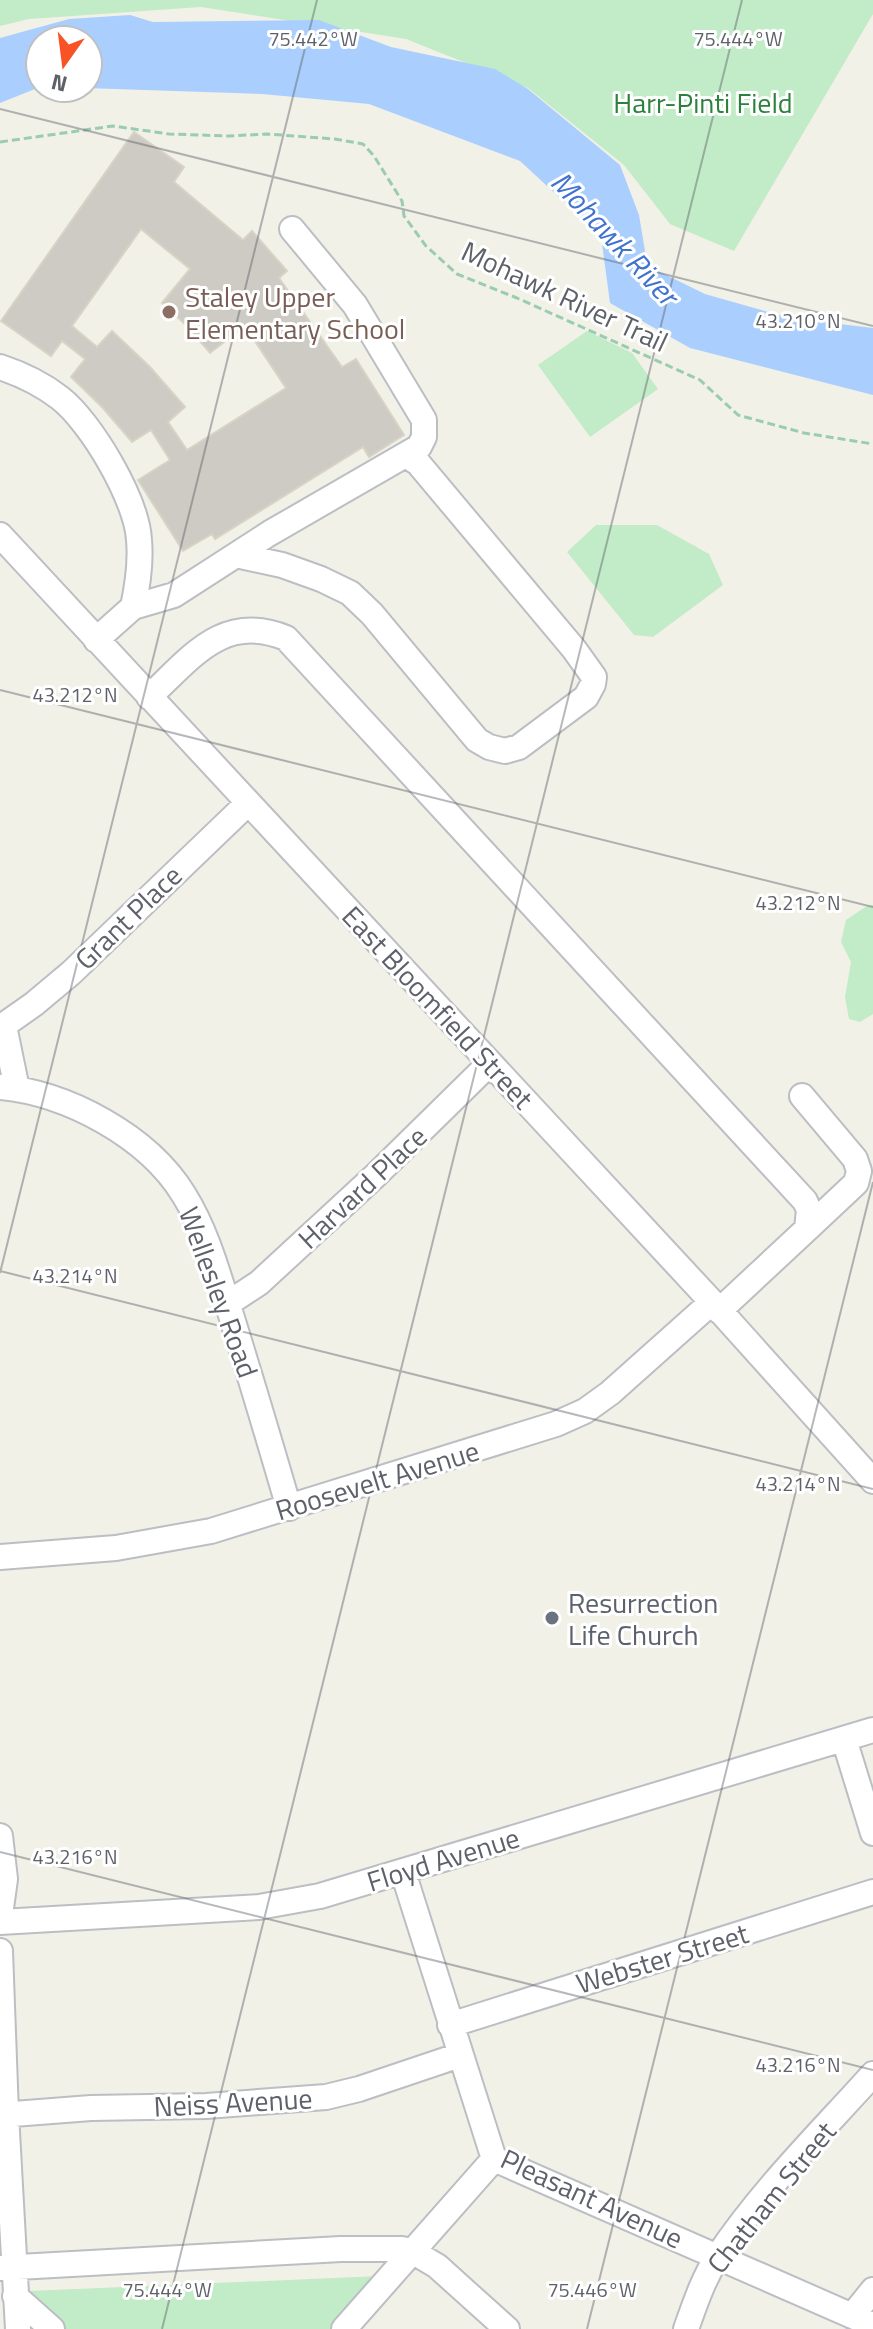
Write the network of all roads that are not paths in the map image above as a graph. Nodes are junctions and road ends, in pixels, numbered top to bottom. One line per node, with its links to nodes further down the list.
1 (292, 229): 3 (street)
2 (0, 367): 6 (street)
3 (406, 455): 5 (street); 5 (street)
4 (0, 535): 7 (street, East Bloomfield Street)
5 (236, 555): 6 (street)
6 (133, 607): 7 (street)
7 (96, 640): 8 (street, East Bloomfield Street)
8 (149, 697): 9 (street, East Bloomfield Street); 14 (street)
9 (248, 803): 10 (street, Grant Place); 11 (street, East Bloomfield Street)
10 (2, 1027): 12 (street, Grant Place)
11 (490, 1063): 15 (street, Harvard Place); 16 (street, East Bloomfield Street)
12 (8, 1088): 15 (street, Wellesley Road)
13 (802, 1096): 14 (street, Roosevelt Avenue)
14 (807, 1229): 16 (street, Roosevelt Avenue)
15 (227, 1304): 18 (street, Wellesley Road)
16 (715, 1306): 17 (street, East Bloomfield Street); 18 (street, Roosevelt Avenue)
17 (873, 1481)
18 (289, 1508): 19 (street, Roosevelt Avenue)
19 (0, 1557)
20 (873, 1730): 21 (street, Floyd Avenue)
21 (844, 1739): 22 (street); 24 (street, Floyd Avenue)
22 (873, 1833)
23 (0, 1836): 26 (street)
24 (403, 1872): 27 (street, Floyd Avenue); 29 (street, Pleasant Avenue)
25 (873, 1892): 29 (street, Webster Street)
26 (0, 1915)
27 (0, 1922)
28 (0, 1951): 32 (street)
29 (450, 2025): 30 (street, Pleasant Avenue)
30 (460, 2055): 32 (street, Neiss Avenue); 33 (street, Pleasant Avenue)
31 (873, 2074): 35 (street, Chatham Street)
32 (3, 2114): 36 (street)
33 (494, 2159): 34 (street); 35 (street, Pleasant Avenue)
34 (411, 2252): 36 (street); 42 (street); 43 (street)
35 (718, 2256): 39 (street, Pleasant Avenue); 44 (street, Chatham Street)
36 (7, 2267): 38 (street)
37 (873, 2290): 39 (street)
38 (15, 2296): 40 (street); 41 (street)
39 (863, 2320)
40 (18, 2329)
41 (52, 2329)
42 (344, 2329)
43 (507, 2329)
44 (686, 2329)

